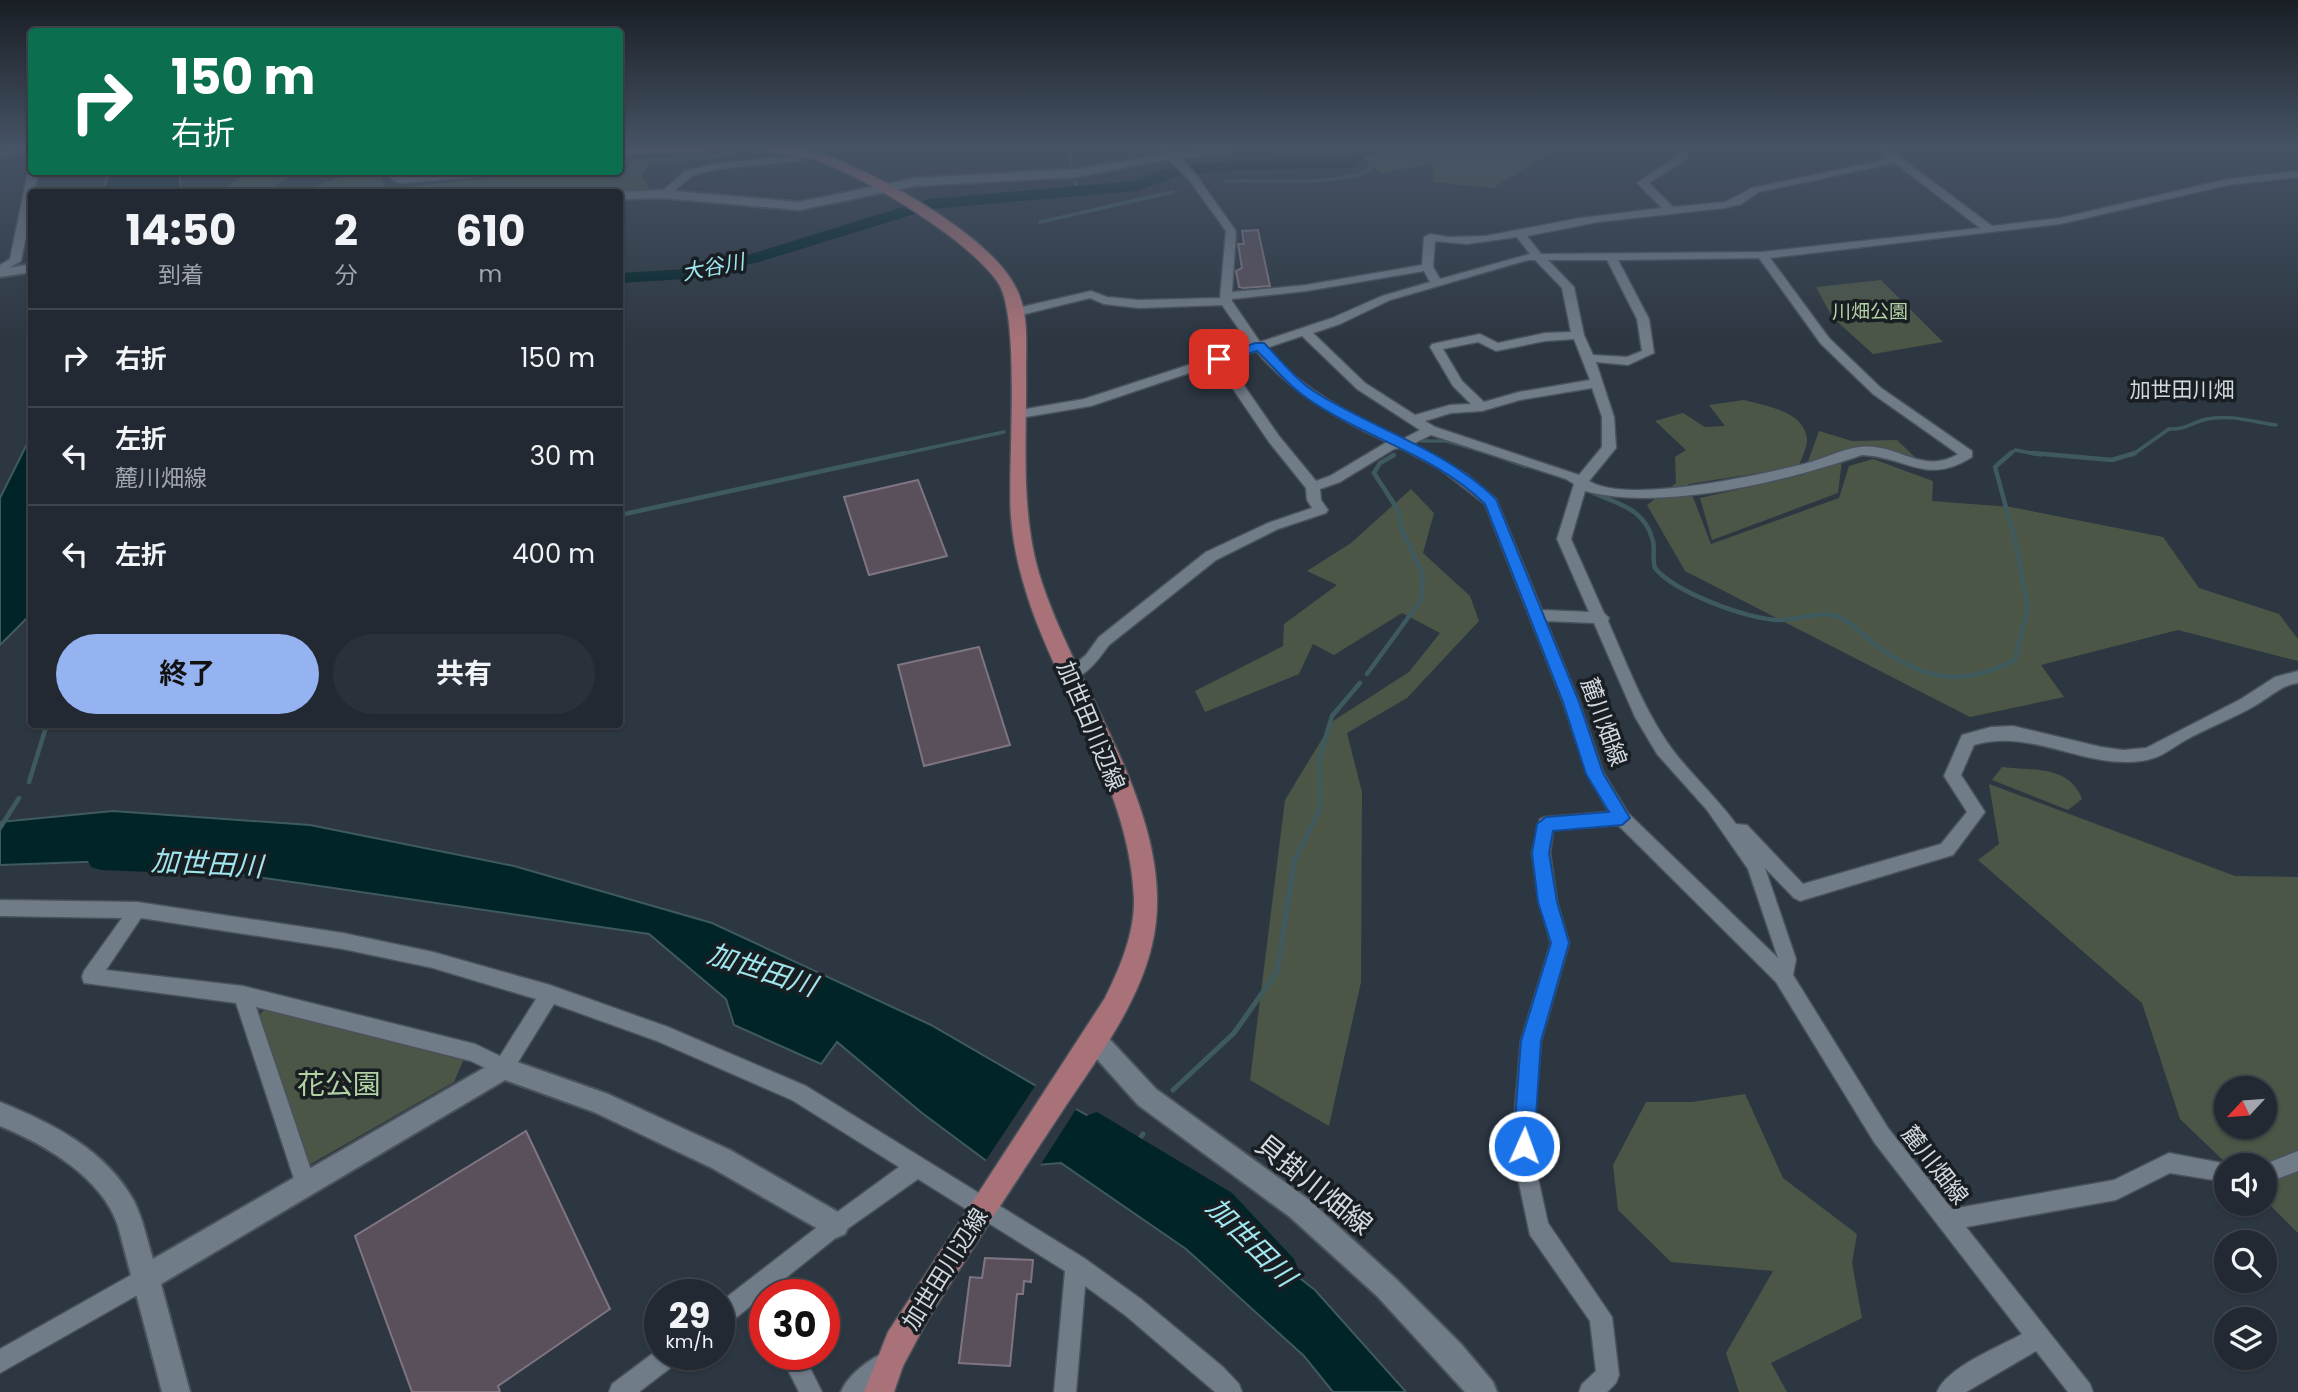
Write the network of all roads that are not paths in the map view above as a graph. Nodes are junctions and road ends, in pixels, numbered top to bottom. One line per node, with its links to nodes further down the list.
1 (25, 211): 14 (street)
2 (918, 211): 17 (main road, 加世田川辺線)
3 (1217, 211): 16 (street)
4 (1671, 211): 8 (street)
5 (1964, 211): 7 (street)
6 (2103, 211): 7 (street)
7 (1990, 230): 9 (street)
8 (1521, 235): 10 (street); 12 (street)
9 (1762, 256): 11 (street); 30 (street)
10 (1538, 257): 11 (street); 15 (street); 19 (street)
11 (1611, 257): 21 (street)
12 (1427, 267): 15 (street); 16 (street)
13 (28, 269): 14 (street)
14 (2, 272)
15 (1436, 282): 18 (street)
16 (1226, 298): 17 (street); 20 (street, 麓川畑線)
17 (1017, 312): 25 (main road, 加世田川辺線)
18 (1304, 331): 20 (street); 26 (street)
19 (1578, 335): 21 (street); 24 (street)
20 (1259, 346): 22 (street); 28 (street, 麓川畑線)
21 (1588, 358): 23 (street)
22 (1219, 359): 25 (street); 29 (street)
23 (1598, 383): 24 (street); 30 (street)
24 (1482, 407): 26 (street)
25 (1020, 414): 33 (main road, 加世田川辺線)
26 (1416, 419): 27 (street)
27 (1430, 430): 28 (street); 30 (street)
28 (1405, 443): 29 (street); 31 (street, 麓川畑線)
29 (1313, 486): 33 (street)
30 (1579, 487): 32 (street)
31 (1536, 615): 32 (street); 36 (street, 麓川畑線)
32 (1602, 618): 35 (street)
33 (1070, 676): 42 (main road, 加世田川辺線)
34 (2298, 677): 35 (street)
35 (1713, 805): 39 (street)
36 (1622, 818): 39 (street, 麓川畑線); 68 (street)
37 (0, 908): 38 (street)
38 (137, 910): 40 (street); 41 (street)
39 (1783, 976): 51 (street, 麓川畑線)
40 (550, 994): 43 (street); 46 (street)
41 (243, 995): 43 (street); 49 (street)
42 (1095, 1040): 50 (main road, 加世田川辺線); 67 (street, 貝掛川畑線)
43 (503, 1068): 49 (street); 52 (street)
44 (0, 1114): 54 (street)
45 (2298, 1161): 47 (street)
46 (917, 1167): 50 (street); 52 (street)
47 (2277, 1169)
48 (2214, 1170): 51 (street)
49 (306, 1185): 54 (street)
50 (989, 1199): 53 (street); 60 (main road, 加世田川辺線)
51 (1947, 1220): 56 (street, 麓川畑線)
52 (836, 1225): 55 (street)
53 (1076, 1266): 65 (street); 66 (street)
54 (147, 1278): 57 (street); 61 (street)
55 (779, 1279)
56 (2039, 1337): 69 (street); 70 (street, 麓川畑線)
57 (0, 1362)
58 (649, 1370): 62 (street)
59 (799, 1370): 63 (street)
60 (883, 1379): 64 (street)
61 (176, 1392)
62 (620, 1392)
63 (811, 1392)
64 (855, 1392)
65 (1065, 1392)
66 (1231, 1392)
67 (1482, 1392)
68 (1590, 1392)
69 (1948, 1392)
70 (2082, 1392)

